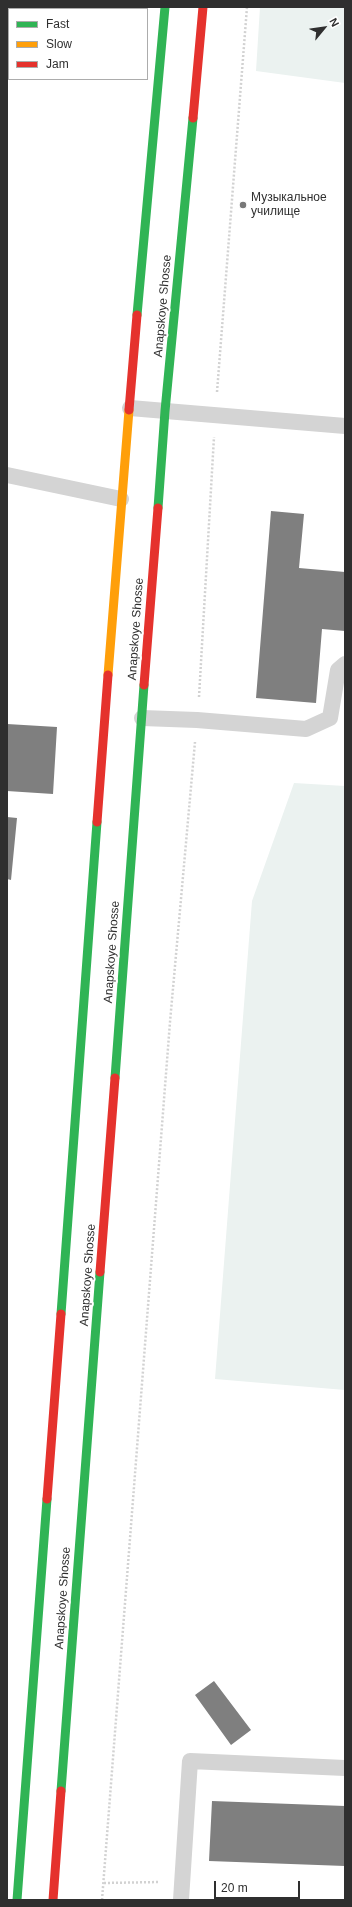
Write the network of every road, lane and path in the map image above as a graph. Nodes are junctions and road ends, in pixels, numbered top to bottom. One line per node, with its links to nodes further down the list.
1 (165, 7): 4 (highway, Anapskoye Shosse)
2 (203, 7): 5 (highway, Anapskoye Shosse)
3 (247, 7): 6 (path)
4 (130, 408): 5 (lane); 9 (highway, Anapskoye Shosse)
5 (165, 411): 6 (lane); 11 (highway, Anapskoye Shosse)
6 (215, 415): 7 (lane); 12 (path)
7 (345, 426)
8 (7, 475): 9 (lane)
9 (121, 499): 16 (highway, Anapskoye Shosse)
10 (345, 664): 12 (lane)
11 (142, 718): 12 (lane); 17 (highway, Anapskoye Shosse)
12 (197, 720): 15 (path)
13 (345, 1768): 14 (lane)
14 (182, 1882): 15 (path); 19 (lane)
15 (104, 1883): 18 (path)
16 (17, 1900)
17 (53, 1900)
18 (102, 1900)
19 (181, 1900)

